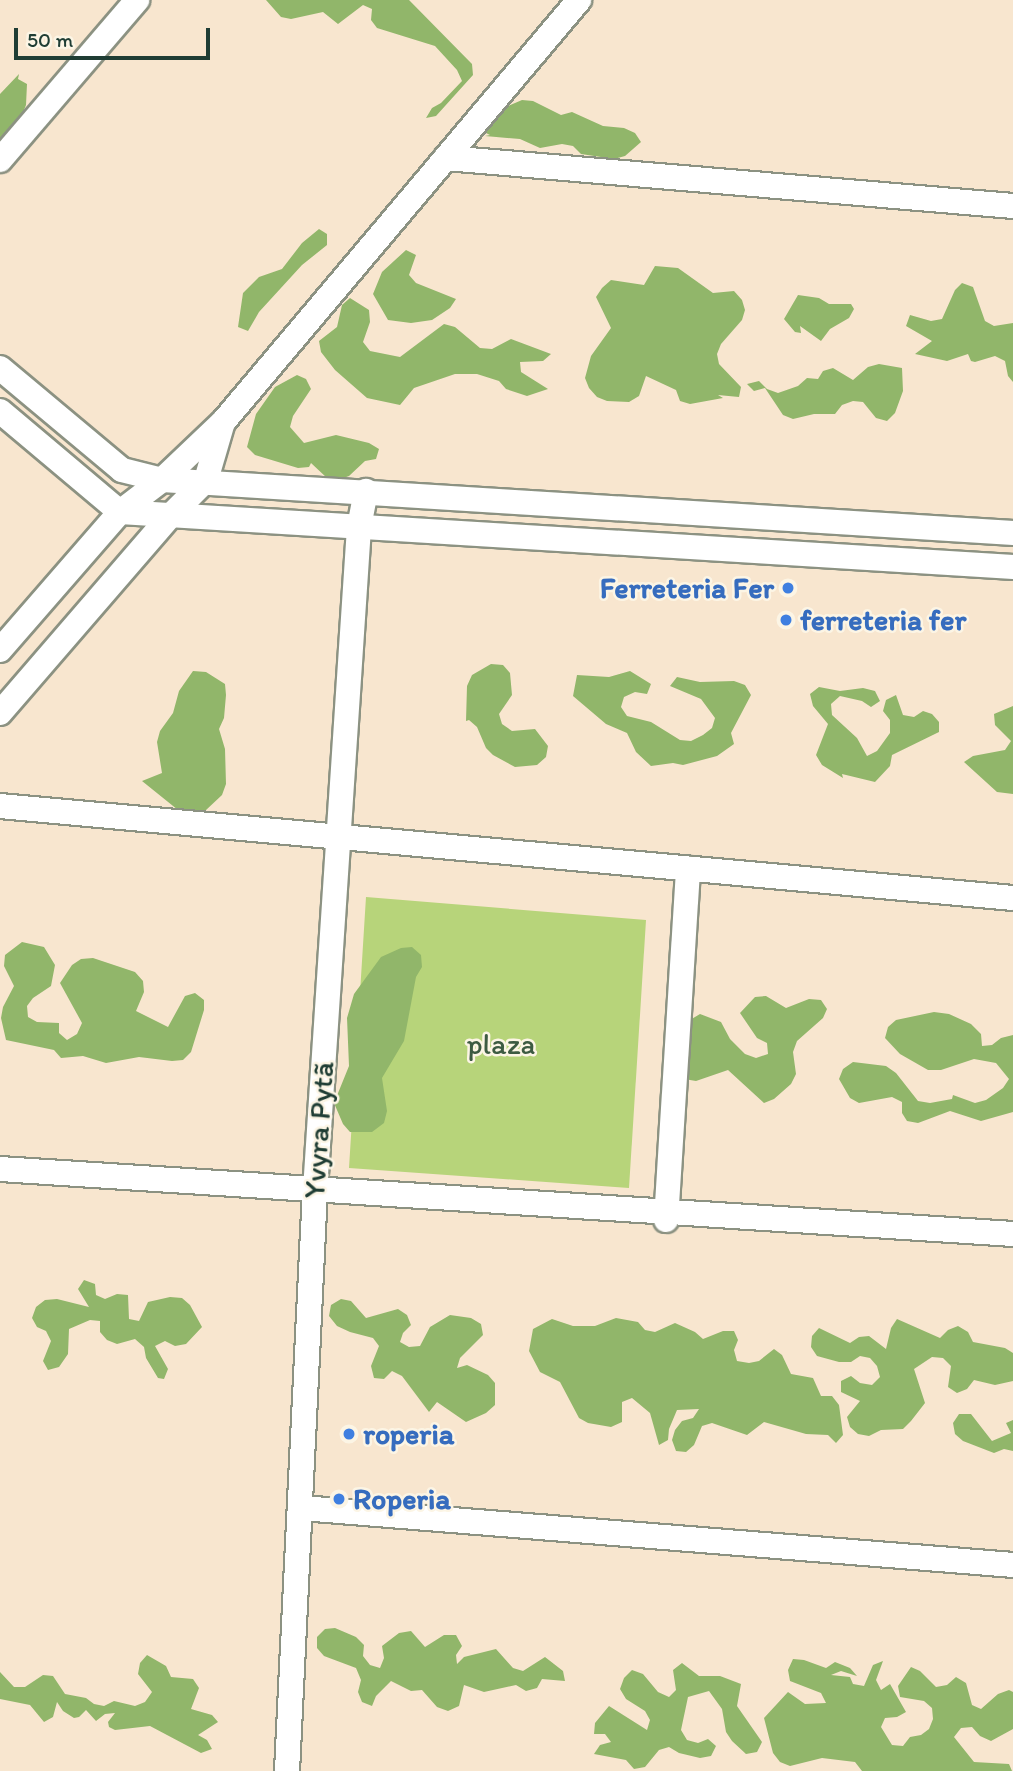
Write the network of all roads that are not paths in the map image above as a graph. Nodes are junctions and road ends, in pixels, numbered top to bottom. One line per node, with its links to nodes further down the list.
1 (137, 0): 4 (street)
2 (579, 0): 3 (street)
3 (446, 158): 5 (street); 8 (street)
4 (0, 160)
5 (1013, 206)
6 (0, 368): 9 (street)
7 (0, 411): 12 (street)
8 (224, 421): 9 (street); 10 (street)
9 (162, 480): 10 (street); 12 (street)
10 (206, 480): 11 (street); 13 (street)
11 (366, 491): 14 (street, Yvyra Pytã); 15 (street)
12 (120, 512): 13 (street); 17 (street)
13 (170, 516): 14 (street); 18 (street)
14 (359, 527): 16 (street); 20 (street, Yvyra Pytã)
15 (1013, 533)
16 (1013, 567)
17 (0, 650)
18 (0, 713)
19 (0, 806): 20 (street)
20 (338, 837): 21 (street); 24 (street, Yvyra Pytã)
21 (688, 869): 22 (street); 25 (street)
22 (1013, 898)
23 (0, 1169): 24 (street)
24 (315, 1190): 25 (street); 27 (street, Yvyra Pytã)
25 (666, 1216): 26 (street)
26 (1013, 1234)
27 (302, 1508): 28 (street); 29 (street, Yvyra Pytã)
28 (1013, 1565)
29 (287, 1771)

